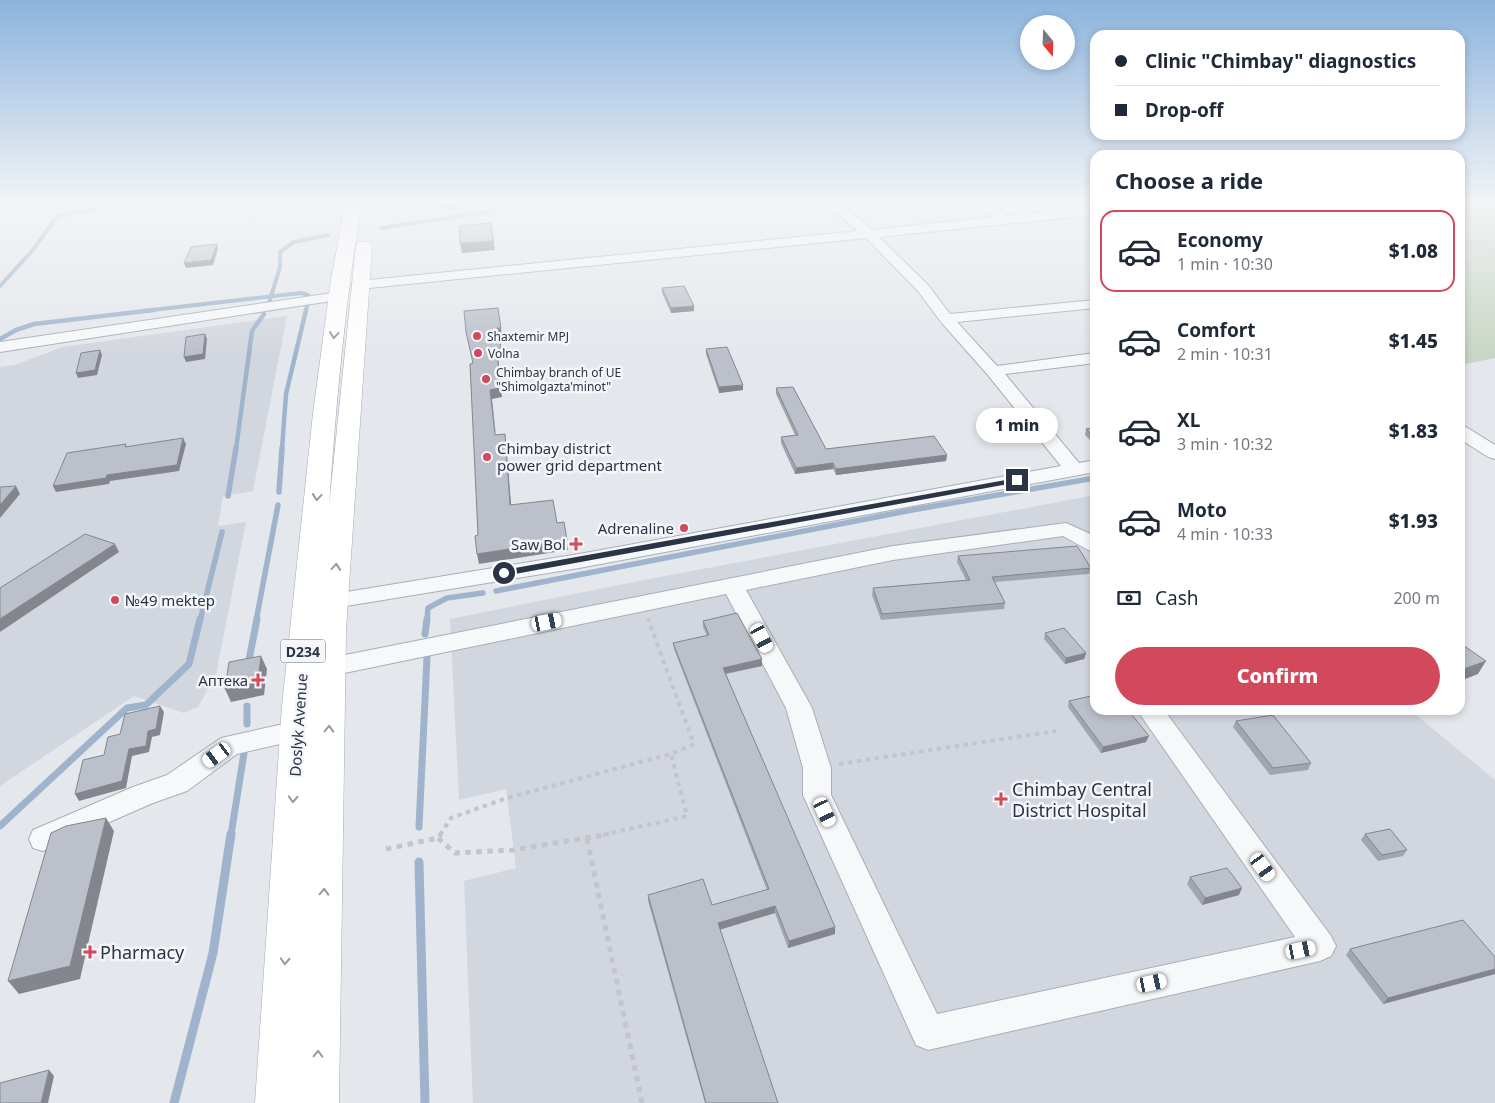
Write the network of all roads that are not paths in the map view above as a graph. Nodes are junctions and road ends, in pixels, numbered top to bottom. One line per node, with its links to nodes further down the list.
1 (351, 252): 5 (main road, Doslyk Avenue / D234)
2 (358, 252): 5 (main road, Doslyk Avenue / D234)
3 (691, 252): 5 (street)
4 (887, 252): 7 (street)
5 (349, 290): 8 (street); 17 (main road, Doslyk Avenue / D234, one-way to 5); 19 (main road, Doslyk Avenue / D234, one-way to 19)
6 (1090, 305): 7 (street)
7 (946, 319): 10 (street)
8 (0, 348)
9 (1090, 359): 10 (street)
10 (993, 372): 14 (street)
11 (1465, 434): 12 (street)
12 (1495, 453)
13 (1090, 467): 14 (street)
14 (1074, 470): 17 (street)
15 (1090, 542): 16 (street)
16 (734, 586): 18 (street); 20 (street)
17 (334, 601): 18 (main road, Doslyk Avenue / D234)
18 (330, 675): 19 (main road); 24 (main road, Doslyk Avenue / D234, one-way to 18)
19 (299, 690): 21 (main road, Doslyk Avenue / D234)
20 (1154, 715)
21 (297, 731): 22 (street); 23 (main road, Doslyk Avenue / D234, one-way to 23)
22 (43, 839)
23 (278, 1103)
24 (316, 1103)

